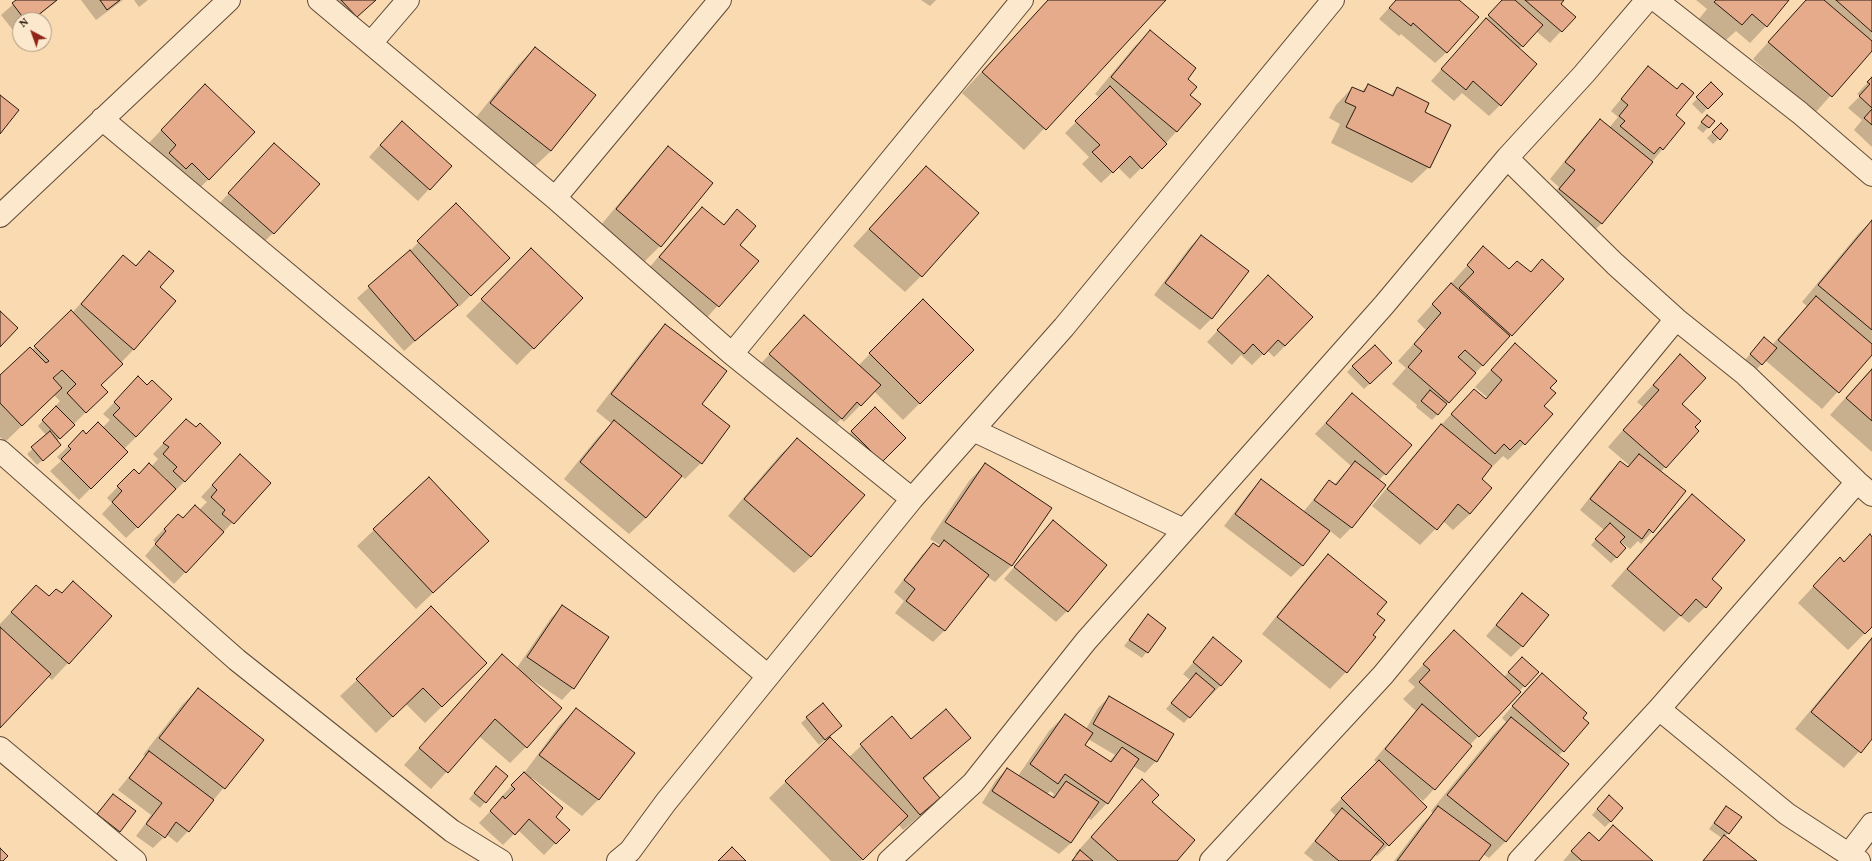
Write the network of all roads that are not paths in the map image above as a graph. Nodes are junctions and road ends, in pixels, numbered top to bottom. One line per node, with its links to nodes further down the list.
1 (229, 0): 10 (street)
2 (319, 0): 9 (street)
3 (408, 0): 9 (street)
4 (720, 0): 13 (street)
5 (1022, 0): 16 (street)
6 (1334, 0): 17 (street)
7 (1647, 0): 11 (street)
8 (1656, 0): 12 (street)
9 (372, 43): 13 (street)
10 (102, 119): 14 (street); 22 (street)
11 (1507, 158): 15 (street); 21 (street)
12 (1872, 175)
13 (555, 198): 16 (street)
14 (0, 216)
15 (1676, 319): 19 (street); 31 (street)
16 (732, 354): 20 (street)
17 (973, 430): 20 (street); 21 (street)
18 (0, 451): 28 (street)
19 (1864, 489): 23 (street)
20 (912, 499): 22 (street)
21 (1184, 530): 30 (street)
22 (768, 676): 29 (street)
23 (1658, 709): 26 (street); 32 (street)
24 (0, 748): 27 (street)
25 (1872, 824): 26 (street)
26 (1854, 857)
27 (135, 861)
28 (501, 861)
29 (618, 861)
30 (889, 861)
31 (1211, 861)
32 (1520, 861)

